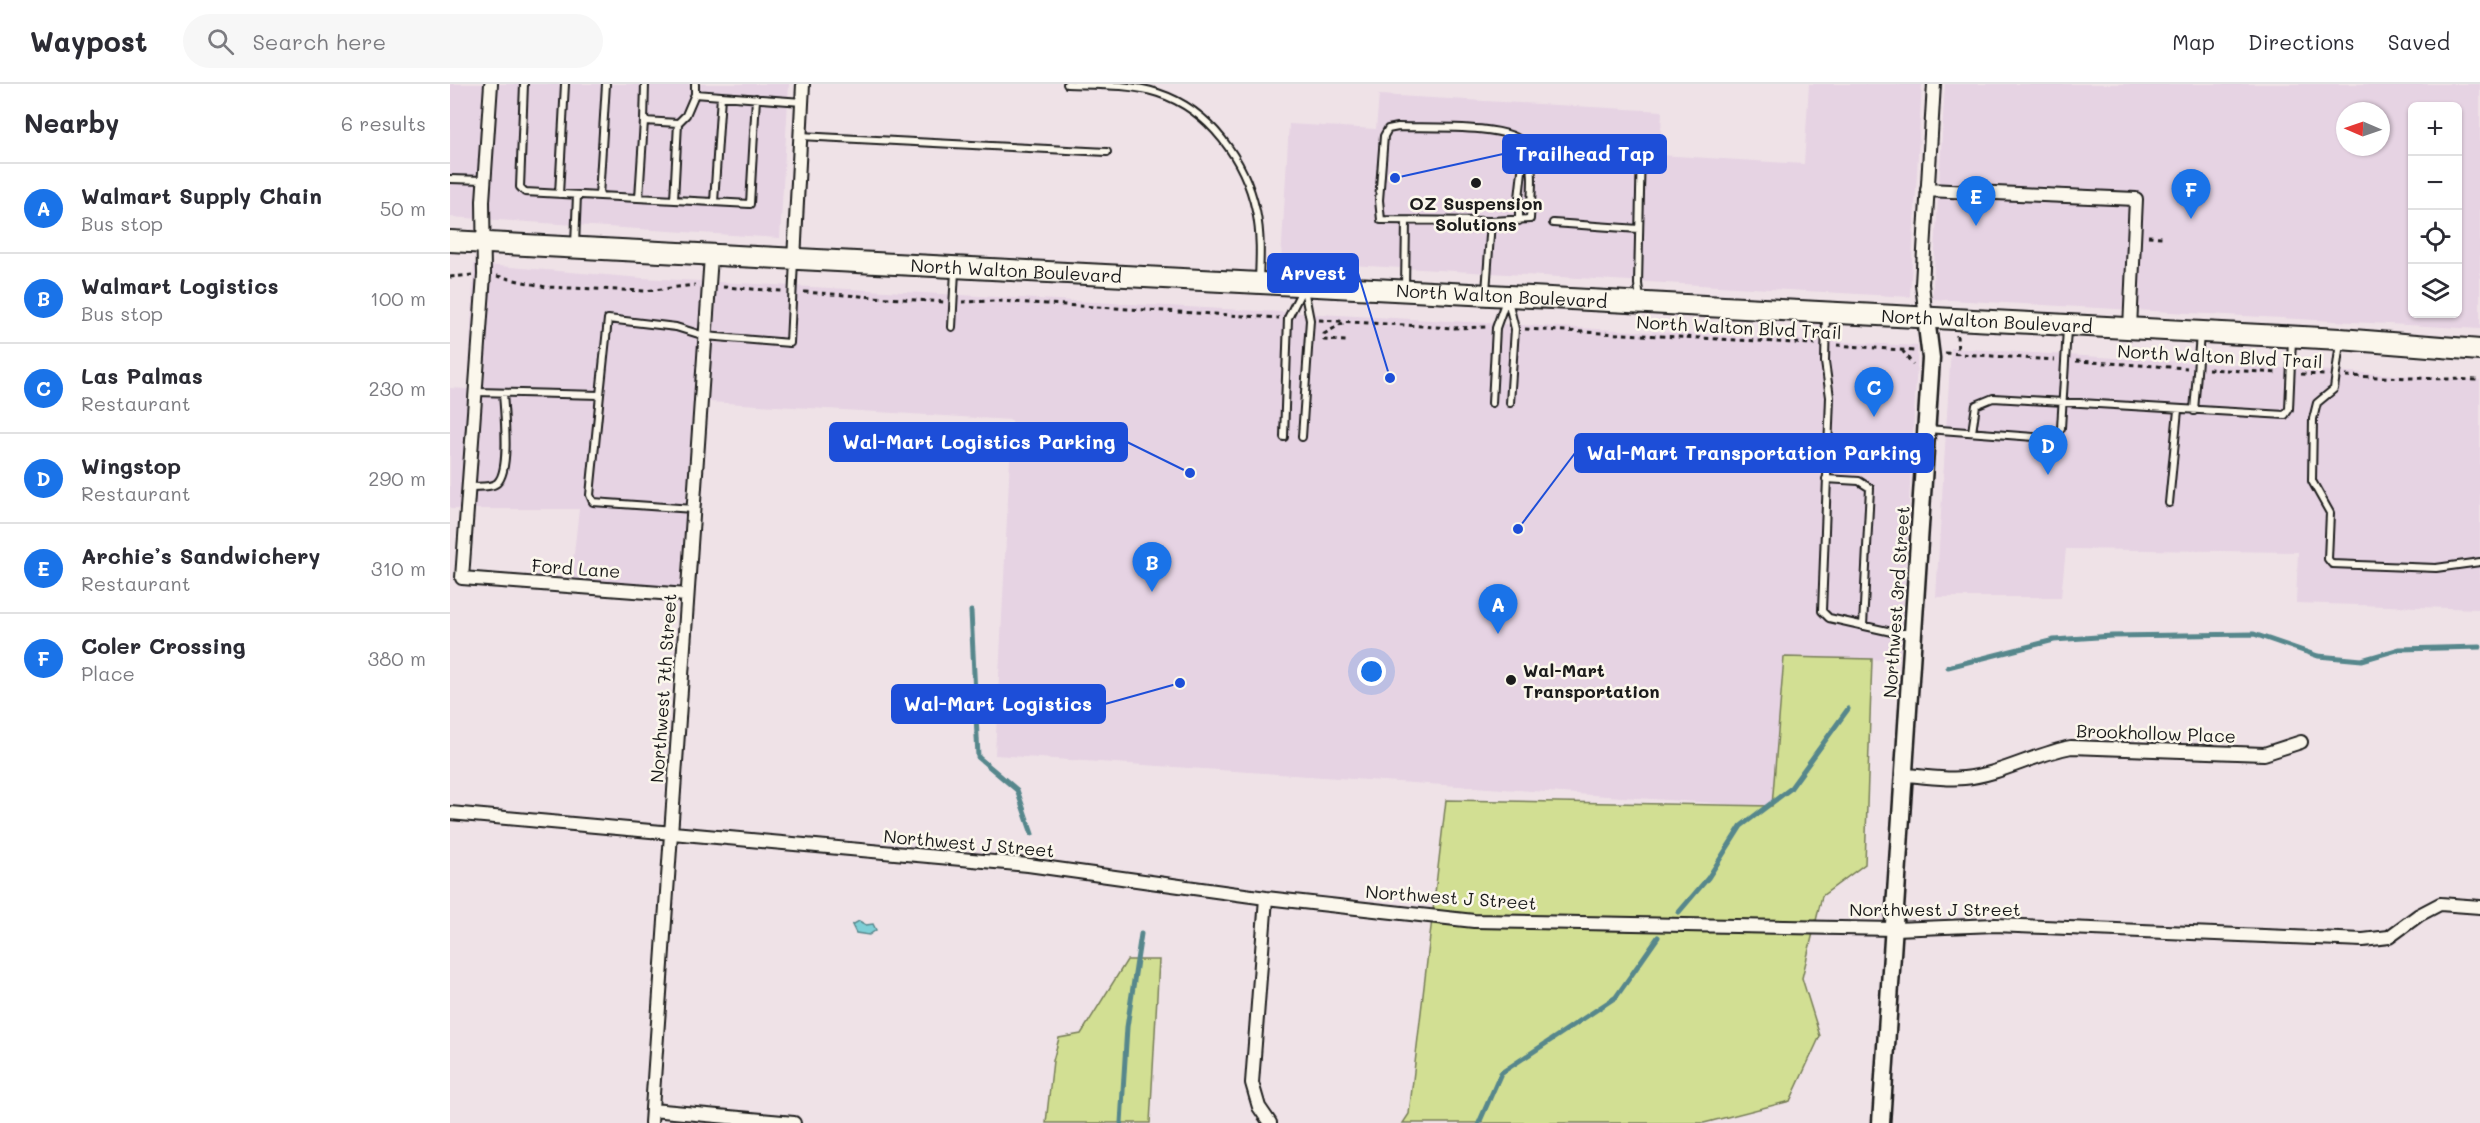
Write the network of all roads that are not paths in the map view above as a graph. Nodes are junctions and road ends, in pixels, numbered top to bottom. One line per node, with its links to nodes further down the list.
1 (491, 84): 21 (street)
2 (524, 84): 23 (lane)
3 (565, 84): 23 (lane)
4 (606, 84): 25 (lane)
5 (645, 84): 14 (lane)
6 (695, 84): 10 (lane)
7 (803, 84): 13 (street)
8 (1067, 84): 42 (lane)
9 (1934, 84): 22 (street, Northwest 3rd Street)
10 (695, 94): 11 (lane); 15 (lane)
11 (721, 96): 12 (lane); 29 (lane)
12 (756, 98): 13 (lane); 29 (lane)
13 (802, 102): 16 (street)
14 (644, 121): 15 (lane); 26 (lane)
15 (678, 123): 28 (lane)
16 (800, 136): 18 (lane); 40 (street)
17 (1641, 147): 35 (lane)
18 (1107, 152)
19 (1527, 155): 27 (lane); 31 (lane); 33 (lane)
20 (450, 179): 21 (lane)
21 (484, 180): 37 (street)
22 (1927, 190): 49 (street, Northwest 3rd Street); 52 (street)
23 (559, 194): 24 (lane)
24 (577, 195): 25 (lane); 38 (lane)
25 (599, 196): 26 (lane)
26 (639, 198): 28 (lane)
27 (1520, 198)
28 (674, 200): 29 (lane)
29 (714, 202)
30 (1520, 205): 33 (lane)
31 (1406, 221): 32 (lane); 44 (lane)
32 (1491, 221): 33 (lane); 45 (lane)
33 (1519, 221)
34 (1553, 223): 35 (lane)
35 (1640, 229): 47 (lane)
36 (450, 242): 37 (main road, North Walton Boulevard)
37 (484, 243): 38 (main road, North Walton Boulevard); 58 (street)
38 (574, 249): 39 (main road, North Walton Boulevard)
39 (711, 256): 40 (main road, North Walton Boulevard); 54 (street, Northwest 7th Street)
40 (794, 260): 41 (main road, North Walton Boulevard); 54 (lane)
41 (955, 268): 42 (main road, North Walton Boulevard); 51 (lane)
42 (1259, 283): 43 (main road, North Walton Boulevard)
43 (1303, 286): 44 (main road, North Walton Boulevard); 68 (lane); 69 (lane)
44 (1405, 292): 45 (main road, North Walton Boulevard)
45 (1486, 296): 46 (main road, North Walton Boulevard)
46 (1507, 297): 47 (main road, North Walton Boulevard); 62 (lane); 63 (lane)
47 (1641, 303): 48 (main road, North Walton Boulevard)
48 (1827, 313): 49 (main road, North Walton Boulevard); 70 (lane)
49 (1926, 318): 50 (main road, North Walton Boulevard); 66 (street, Northwest 3rd Street)
50 (2067, 325): 52 (main road, North Walton Boulevard); 61 (lane)
51 (952, 327)
52 (2130, 328): 53 (main road, North Walton Boulevard)
53 (2200, 332): 55 (main road, North Walton Boulevard); 65 (lane)
54 (705, 336): 60 (lane); 73 (street, Northwest 7th Street)
55 (2292, 336): 56 (main road, North Walton Boulevard); 65 (lane)
56 (2340, 339): 57 (main road, North Walton Boulevard); 74 (lane)
57 (2480, 350)
58 (475, 392): 59 (lane); 71 (street)
59 (503, 393): 60 (lane); 71 (lane)
60 (600, 395): 73 (lane)
61 (2063, 402): 64 (lane); 67 (lane); 67 (lane)
62 (1492, 403)
63 (1510, 403)
64 (2178, 410): 65 (lane); 72 (lane)
65 (2194, 411)
66 (1926, 429): 67 (lane); 77 (street, Northwest 3rd Street)
67 (1972, 432)
68 (1284, 437)
69 (1302, 437)
70 (1826, 479): 76 (lane); 76 (lane)
71 (468, 487): 75 (street, Ford Lane)
72 (2169, 503)
73 (693, 509): 75 (street, Northwest 7th Street)
74 (2480, 562)
75 (687, 595): 81 (street, Northwest 7th Street)
76 (1863, 626): 77 (lane)
77 (1914, 633): 79 (street, Northwest 3rd Street)
78 (2301, 742): 79 (street, Brookhollow Place)
79 (1904, 775): 84 (street, Northwest 3rd Street)
80 (450, 813): 81 (street, Northwest J Street)
81 (671, 835): 82 (street, Northwest J Street); 85 (street, Northwest 7th Street)
82 (1266, 898): 84 (street, Northwest J Street); 88 (street)
83 (2480, 907): 84 (street, Northwest J Street)
84 (1895, 929): 89 (street, Northwest 3rd Street)
85 (652, 1110): 86 (street, Northwest 7th Street); 87 (street)
86 (651, 1123)
87 (794, 1123)
88 (1270, 1123)
89 (1881, 1123)

